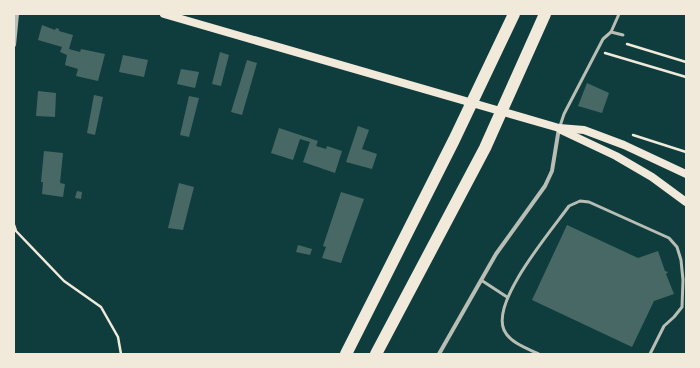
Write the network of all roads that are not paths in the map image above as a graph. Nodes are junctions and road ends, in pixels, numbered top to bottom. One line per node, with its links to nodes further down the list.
1 (16, 14): 8 (street)
2 (164, 14): 9 (main road)
3 (514, 14): 14 (highway)
4 (546, 14): 15 (highway)
5 (618, 14): 6 (lane)
6 (611, 32): 7 (lane); 9 (lane)
7 (623, 35)
8 (14, 45)
9 (559, 128): 10 (main road); 11 (main road); 12 (street)
10 (686, 174)
11 (686, 202)
12 (481, 280): 13 (lane); 16 (street)
13 (507, 297): 17 (lane); 18 (lane)
14 (346, 354)
15 (376, 354)
16 (439, 354)
17 (539, 354)
18 (650, 354)

